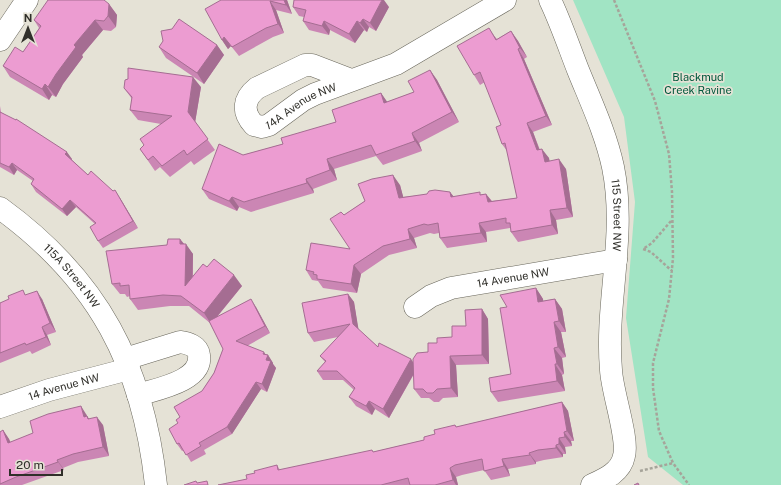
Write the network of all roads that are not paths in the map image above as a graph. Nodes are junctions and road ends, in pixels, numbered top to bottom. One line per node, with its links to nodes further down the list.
1 (26, 0): 4 (street)
2 (504, 0): 5 (street, 14A Avenue NW)
3 (550, 0): 7 (street, 115 Street NW)
4 (0, 40)
5 (351, 80)
6 (0, 208): 9 (street, 115A Street NW)
7 (616, 260): 8 (street, 14 Avenue NW); 13 (street, 115 Street NW)
8 (415, 307)
9 (127, 364): 10 (street, 115A Street NW); 10 (street); 11 (street, 14 Avenue NW)
10 (138, 395): 12 (street, 115A Street NW)
11 (0, 407)
12 (156, 485)
13 (592, 485)

